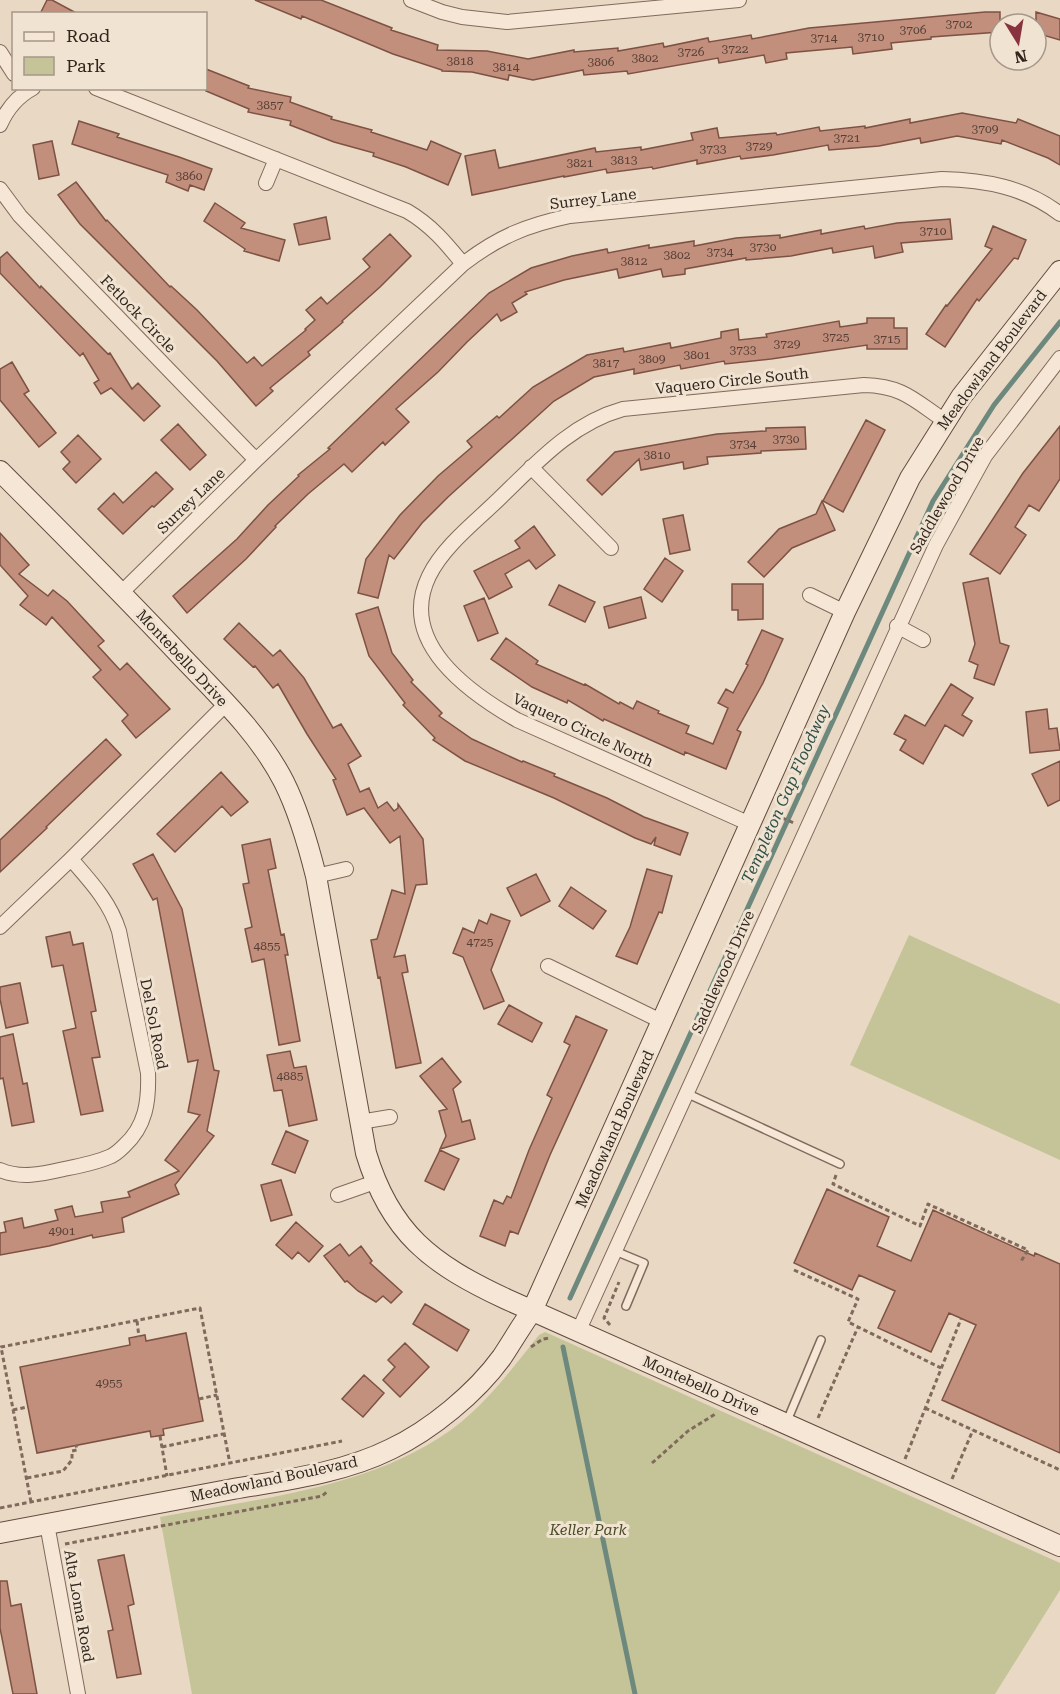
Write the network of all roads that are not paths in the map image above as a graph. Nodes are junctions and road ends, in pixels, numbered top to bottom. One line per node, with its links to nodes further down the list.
1 (411, 0): 2 (street)
2 (739, 0)
3 (0, 52): 4 (street)
4 (12, 71)
5 (27, 90): 7 (street)
6 (101, 90): 8 (street)
7 (0, 125)
8 (276, 159): 9 (street); 12 (street)
9 (266, 183)
10 (0, 189): 16 (street, Fetlock Circle)
11 (1060, 214): 12 (street, Surrey Lane)
12 (463, 264): 16 (street, Surrey Lane)
13 (1060, 271): 15 (street, Meadowland Boulevard)
14 (1060, 358): 24 (street, Saddlewood Drive)
15 (945, 421): 17 (street, Vaquero Circle South); 23 (street, Meadowland Boulevard)
16 (256, 460): 21 (street, Surrey Lane)
17 (531, 467): 19 (street, Vaquero Circle South); 20 (street)
18 (0, 471): 21 (street, Montebello Drive)
19 (509, 489): 27 (street, Vaquero Circle North)
20 (611, 548)
21 (121, 592): 26 (street, Montebello Drive)
22 (810, 595): 23 (street)
23 (845, 612): 27 (street, Meadowland Boulevard)
24 (897, 626): 25 (street); 34 (street, Saddlewood Drive)
25 (923, 640)
26 (226, 704): 28 (street); 30 (street, Montebello Drive)
27 (750, 824): 33 (street, Meadowland Boulevard)
28 (71, 859): 31 (street); 38 (street, Del Sol Road)
29 (346, 869): 30 (street)
30 (316, 876): 36 (street, Montebello Drive)
31 (0, 927)
32 (548, 966): 33 (street)
33 (663, 1022): 43 (street, Meadowland Boulevard)
34 (686, 1093): 37 (lane); 41 (street, Saddlewood Drive)
35 (390, 1118): 36 (street)
36 (360, 1122): 39 (street, Montebello Drive)
37 (840, 1164)
38 (0, 1170)
39 (375, 1182): 40 (street); 43 (street, Montebello Drive)
40 (338, 1196)
41 (615, 1251): 42 (lane); 44 (street, Saddlewood Drive)
42 (626, 1306)
43 (532, 1311): 44 (street, Montebello Drive); 47 (street, Meadowland Boulevard)
44 (578, 1332): 46 (street, Montebello Drive)
45 (821, 1340): 46 (lane)
46 (790, 1415): 49 (street, Montebello Drive)
47 (47, 1524): 48 (street, Meadowland Boulevard); 50 (street, Alta Loma Road)
48 (0, 1533)
49 (1060, 1546)
50 (78, 1694)

